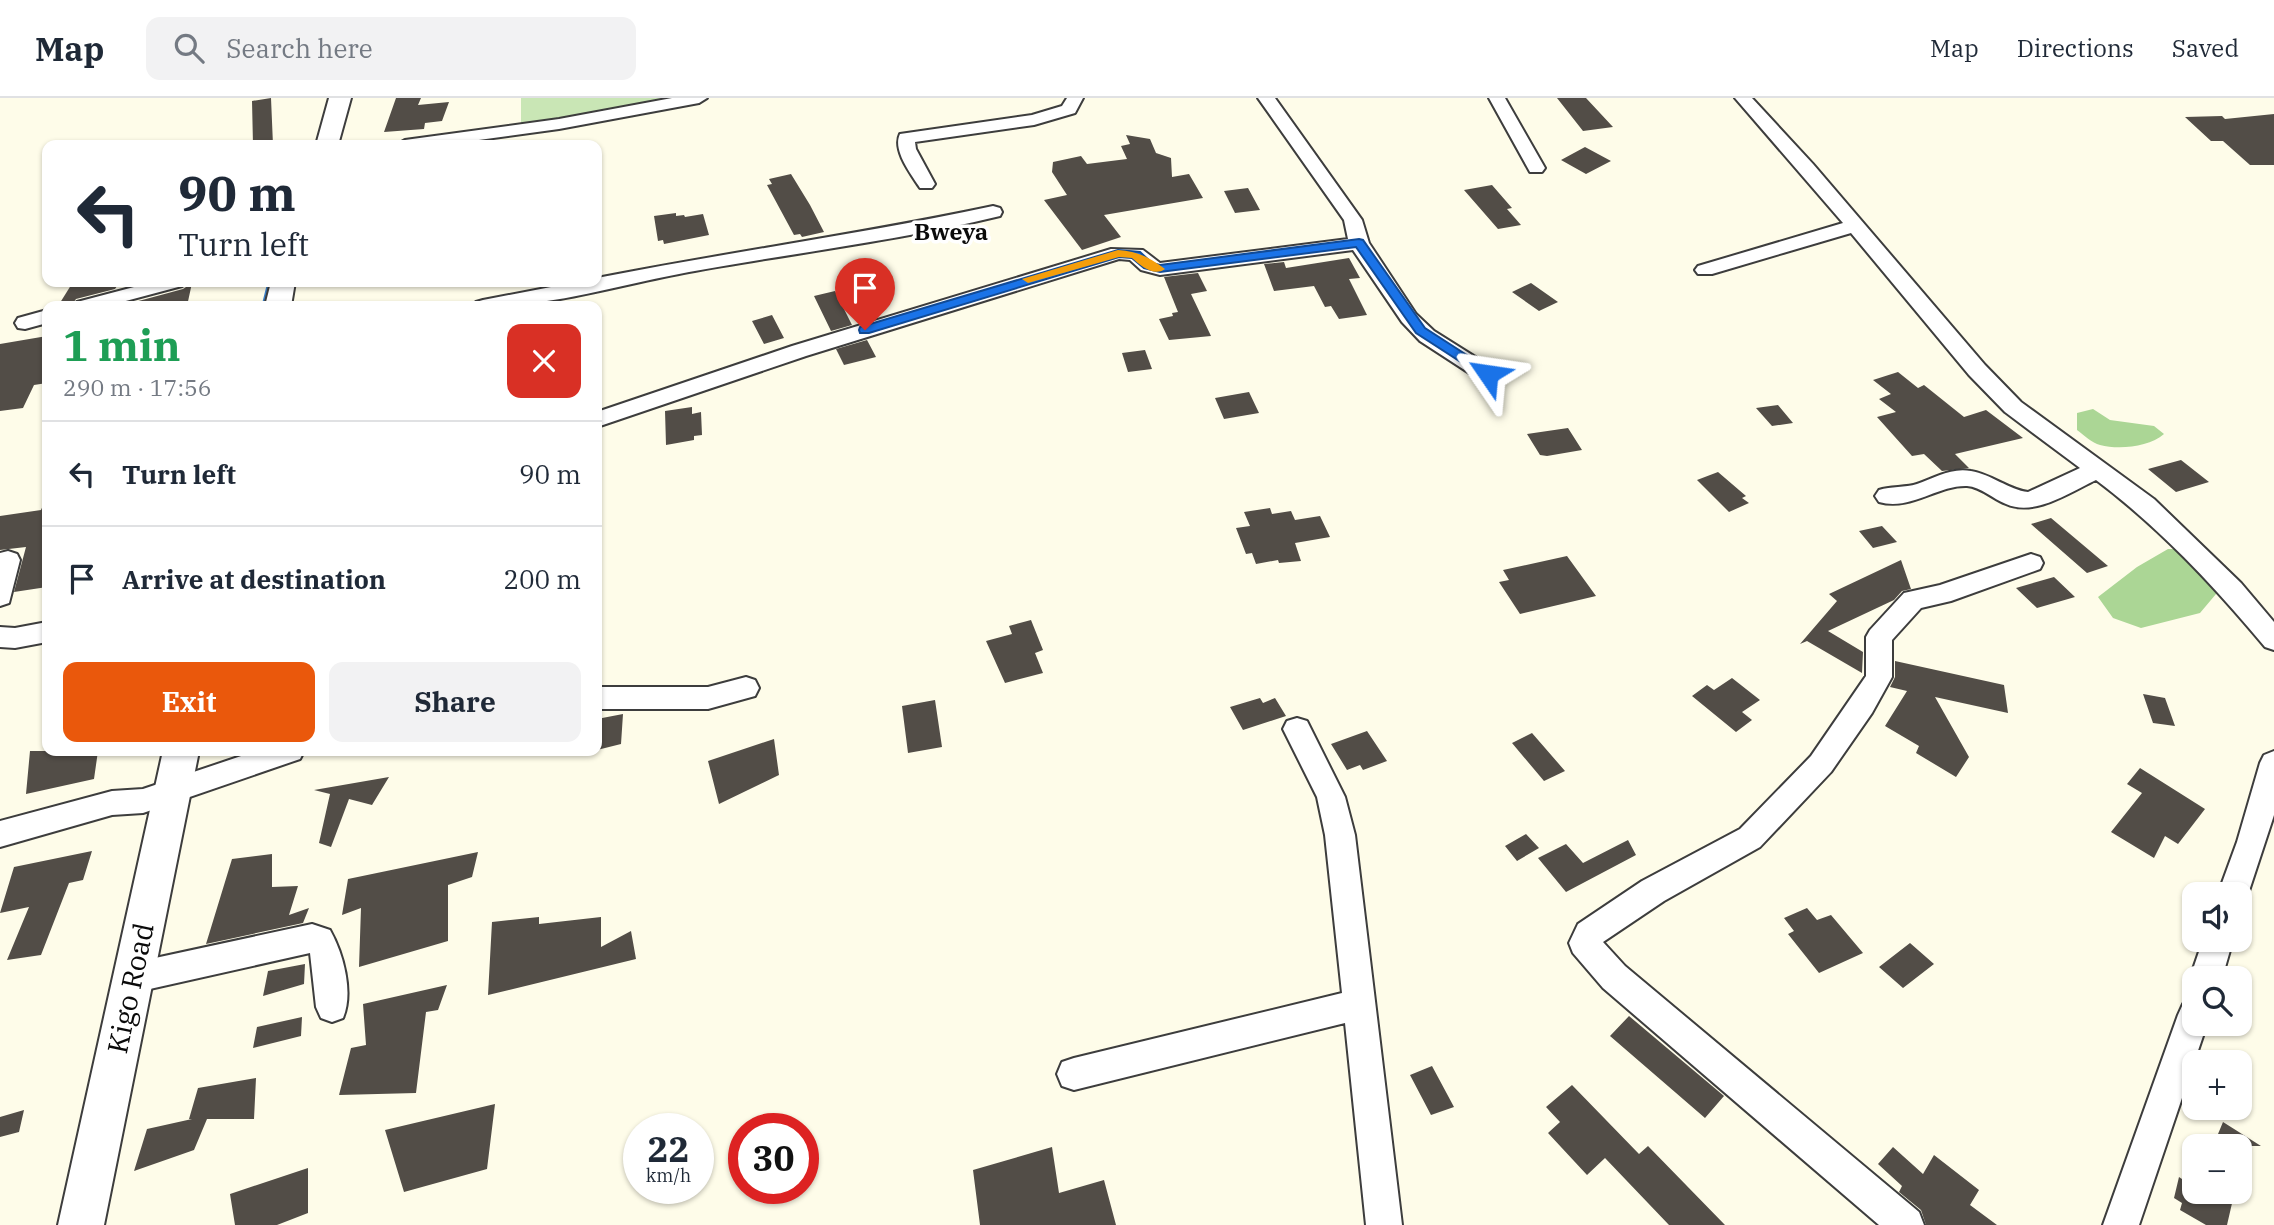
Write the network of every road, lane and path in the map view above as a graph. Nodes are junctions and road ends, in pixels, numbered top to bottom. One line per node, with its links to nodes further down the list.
1 (340, 98): 7 (street)
2 (699, 98): 8 (street)
3 (1075, 98): 10 (street)
4 (1266, 98): 13 (street)
5 (1497, 98): 9 (street)
6 (1744, 98): 12 (street)
7 (328, 140)
8 (442, 140)
9 (1536, 168)
10 (926, 184)
11 (993, 212): 15 (street)
12 (1854, 226): 14 (street); 24 (street)
13 (1359, 243): 22 (street); 23 (street)
14 (1705, 270)
15 (602, 283)
16 (156, 287): 18 (street)
17 (581, 287): 19 (street)
18 (103, 301)
19 (509, 301)
20 (42, 318): 21 (street)
21 (25, 323)
22 (1488, 374)
23 (602, 418)
24 (2097, 470): 25 (street); 31 (street)
25 (1888, 496)
26 (8, 560): 28 (street)
27 (2031, 563): 48 (street)
28 (0, 596)
29 (42, 633): 30 (street)
30 (0, 637)
31 (2274, 640)
32 (746, 688): 33 (street)
33 (602, 698)
34 (1297, 729): 42 (street)
35 (180, 756): 38 (street, Kigo Road)
36 (276, 756): 38 (street)
37 (2274, 763): 40 (street)
38 (174, 792): 39 (street); 41 (street, Kigo Road)
39 (0, 834)
40 (2237, 882)
41 (132, 978): 43 (street); 46 (street, Kigo Road)
42 (1359, 1004): 45 (street); 47 (street)
43 (332, 1007)
44 (2187, 1036): 49 (street)
45 (1074, 1074)
46 (81, 1225)
47 (1384, 1225)
48 (1906, 1225)
49 (2121, 1225)

